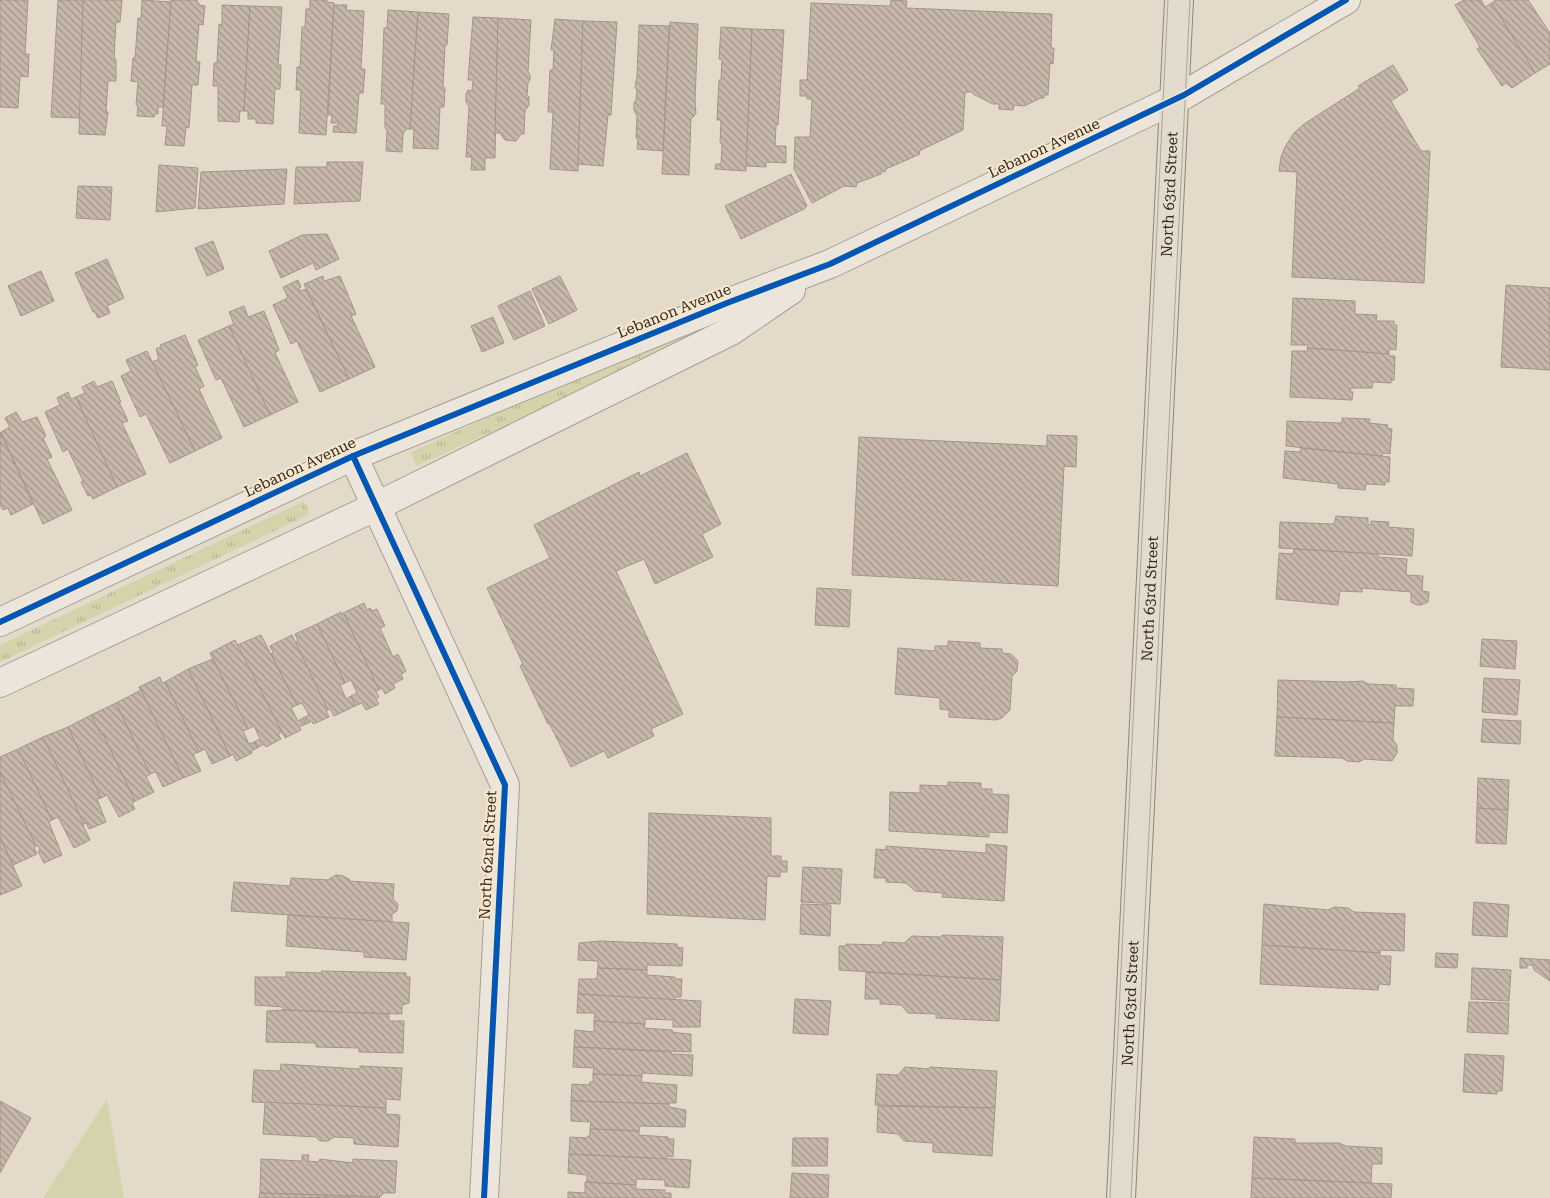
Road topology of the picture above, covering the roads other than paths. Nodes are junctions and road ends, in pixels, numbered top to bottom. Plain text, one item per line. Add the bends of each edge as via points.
1 (1179, 0) edge
2 (1346, 0) edge
3 (1174, 100) junction
4 (830, 264) junction
5 (353, 456) junction
6 (377, 506) junction
7 (0, 622) edge
8 (0, 683) edge
9 (484, 1198) edge
10 (1121, 1198) edge

1 - 3 main road, North 63rd Street
2 - 3 street, Lebanon Avenue
3 - 4 street, Lebanon Avenue
3 - 10 main road, North 63rd Street
4 - 5 street, Lebanon Avenue
4 - 6 street, Lebanon Avenue via 731,330
5 - 6 street, North 62nd Street
5 - 7 street, Lebanon Avenue
6 - 8 street, Lebanon Avenue
6 - 9 street, North 62nd Street via 505,785

